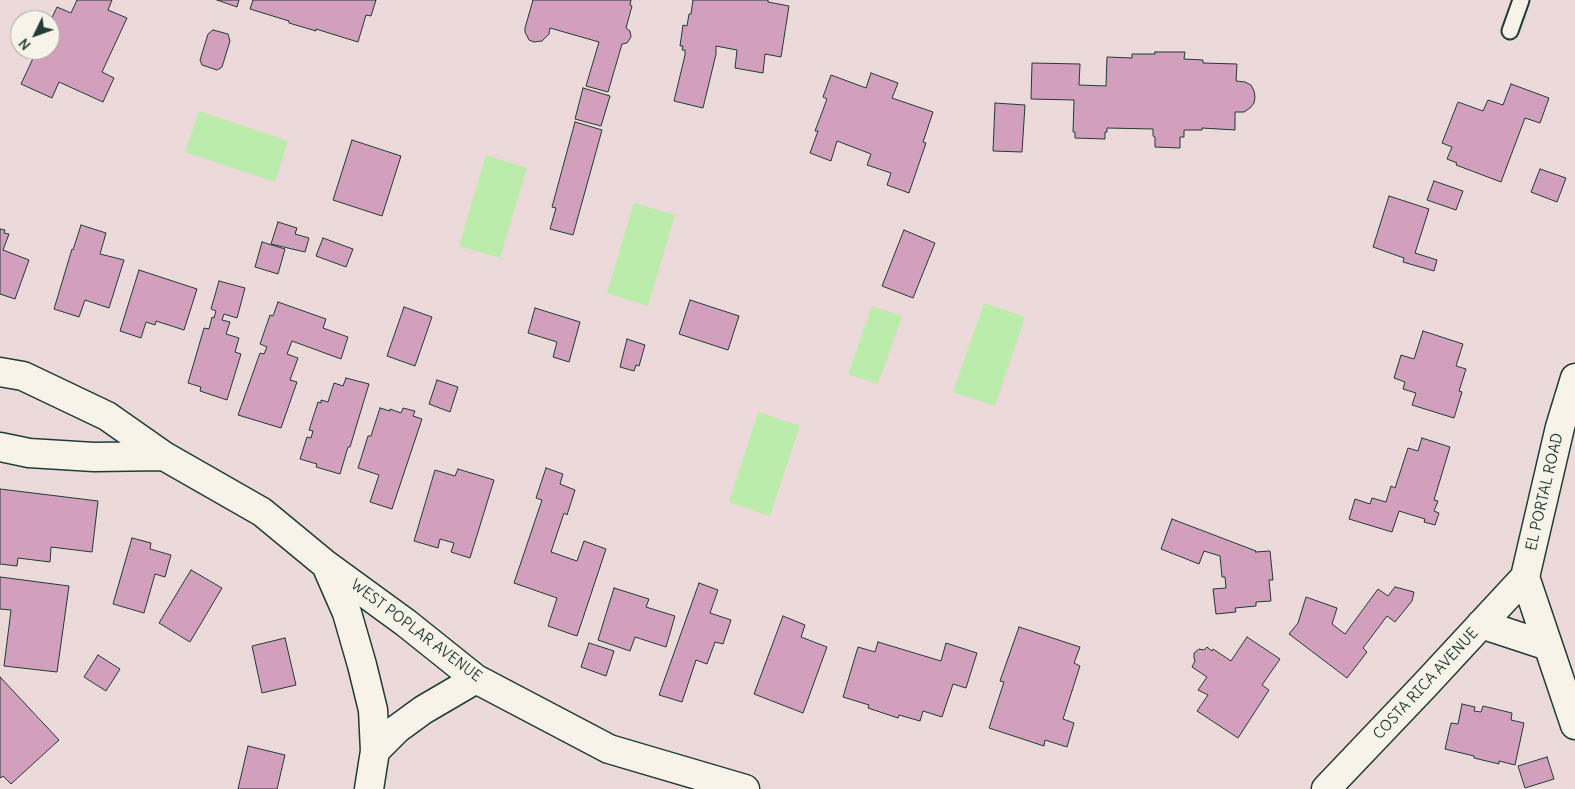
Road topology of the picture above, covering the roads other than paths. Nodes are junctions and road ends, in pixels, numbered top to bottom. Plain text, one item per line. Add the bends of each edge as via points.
1 (1521, 0) edge
2 (1510, 31) dead end
3 (0, 372) edge
4 (1575, 378) edge
5 (1568, 429) edge
6 (0, 448) edge
7 (164, 456) junction
8 (325, 564) junction
9 (1525, 577) junction
10 (1481, 624) junction
11 (1548, 646) junction
12 (476, 678) junction
13 (1575, 725) edge
14 (375, 751) junction
15 (369, 789) edge
16 (745, 789) edge
17 (1326, 789) edge

1 - 2 lane
3 - 7 street, WEST POPLAR AVENUE via 23,376 107,416
4 - 5 street, EL PORTAL ROAD
5 - 9 street, EL PORTAL ROAD
6 - 7 street via 94,457
7 - 8 street, WEST POPLAR AVENUE via 262,512
8 - 12 street, WEST POPLAR AVENUE
8 - 14 street via 346,613 362,665 373,710
9 - 10 street, COSTA RICA AVENUE
9 - 11 street
10 - 11 street
10 - 17 street, COSTA RICA AVENUE
11 - 13 street
12 - 14 street via 403,724
12 - 16 street, WEST POPLAR AVENUE via 609,749
14 - 15 street

